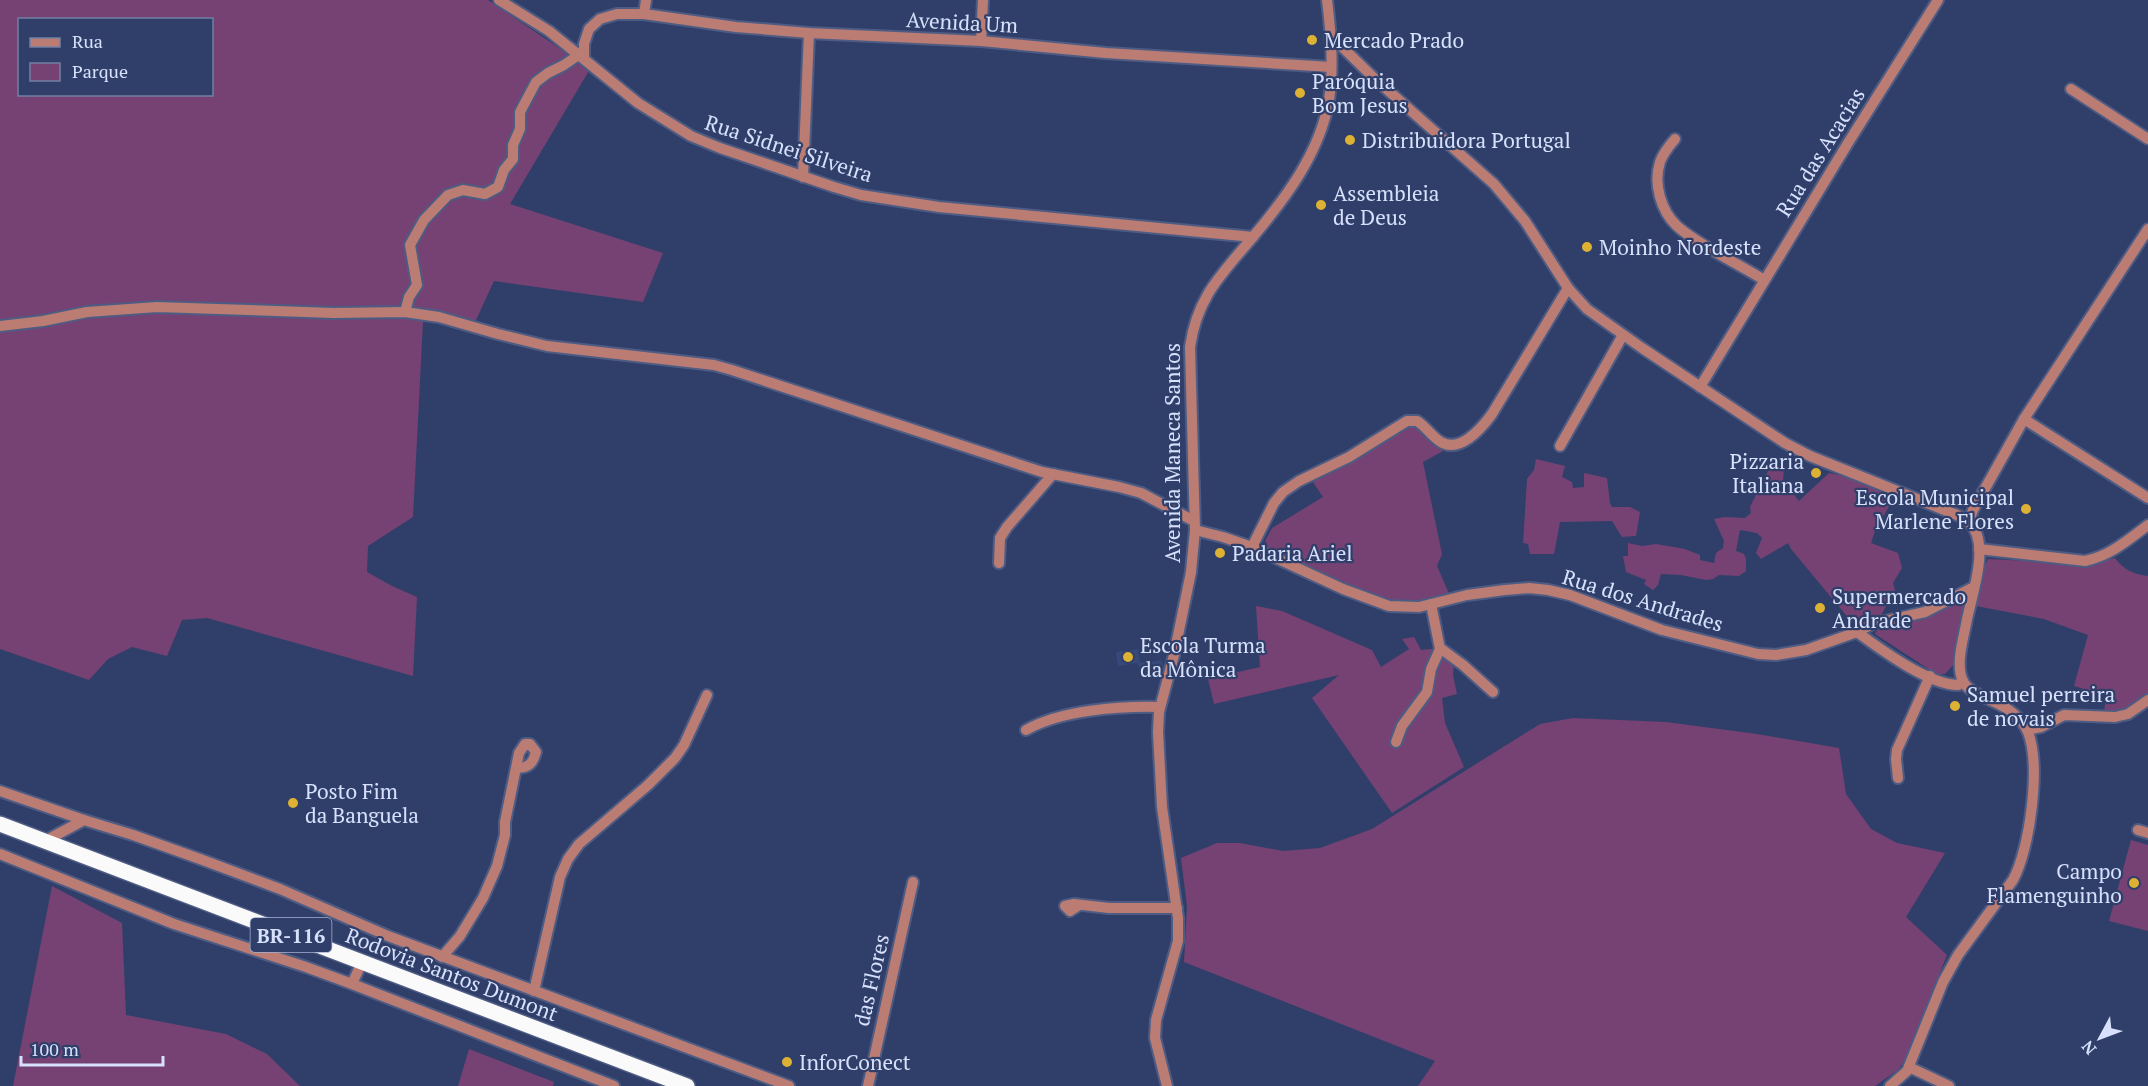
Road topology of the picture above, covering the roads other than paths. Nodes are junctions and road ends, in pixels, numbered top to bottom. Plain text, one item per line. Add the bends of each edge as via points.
1 (499, 0) edge
2 (646, 0) edge
3 (983, 0) edge
4 (1327, 0) edge
5 (1938, 0) edge
6 (644, 14) junction
7 (809, 33) junction
8 (1331, 36) junction
9 (981, 41) junction
10 (582, 56) junction
11 (1331, 67) junction
12 (2071, 89) dead end
13 (1675, 139) dead end
14 (2148, 139) edge
15 (803, 177) junction
16 (2148, 229) edge
17 (1253, 237) junction
18 (1764, 280) junction
19 (1568, 288) junction
20 (405, 312) junction
21 (0, 326) edge
22 (1623, 335) junction
23 (1700, 387) junction
24 (2024, 419) junction
25 (1560, 446) dead end
26 (1053, 474) junction
27 (2148, 498) edge
28 (1969, 522) junction
29 (1194, 525) junction
30 (2148, 525) edge
31 (1252, 547) junction
32 (1979, 549) junction
33 (999, 563) dead end
34 (1974, 587) junction
35 (1431, 604) junction
36 (1857, 632) junction
37 (1440, 648) junction
38 (1930, 676) junction
39 (1963, 681) junction
40 (1493, 692) dead end
41 (707, 695) dead end
42 (2148, 700) edge
43 (1160, 707) junction
44 (1026, 730) dead end
45 (2027, 730) junction
46 (1396, 742) dead end
47 (517, 768) dead end
48 (1898, 778) dead end
49 (0, 791) edge
50 (84, 820) junction
51 (0, 824) edge
52 (45, 841) junction
53 (0, 854) edge
54 (913, 882) dead end
55 (1079, 905) dead end
56 (1177, 908) junction
57 (442, 957) junction
58 (362, 962) junction
59 (352, 984) junction
60 (534, 991) junction
61 (1909, 1067) junction
62 (614, 1086) edge
63 (687, 1086) edge
64 (789, 1086) edge
65 (868, 1086) edge
66 (1167, 1086) edge
67 (1890, 1086) edge
68 (1949, 1086) edge

1 - 10 street, Rua Sidnei Silveira
2 - 6 street
3 - 9 street
4 - 8 street, Avenida Maneca Santos
5 - 18 street, Rua das Acacias
6 - 7 street, Avenida Um
6 - 10 street, Avenida Um via 617,14 600,19 586,34
7 - 9 street, Avenida Um
7 - 15 street
8 - 11 street, Avenida Maneca Santos
8 - 19 street via 1388,92 1494,184 1525,221
9 - 11 street, Avenida Um
10 - 15 street, Rua Sidnei Silveira via 638,103 691,136
10 - 20 street via 536,82 520,112 513,159 498,187 485,194 463,190 448,195 420,225 410,245 417,285
11 - 17 street, Avenida Maneca Santos via 1329,100 1313,149 1288,192
12 - 14 street
13 - 18 street via 1665,152 1657,177 1663,206 1670,218 1689,235
15 - 17 street, Rua Sidnei Silveira via 861,195 929,205
16 - 24 street
17 - 29 street, Avenida Maneca Santos via 1218,277 1192,328
18 - 23 street, Rua das Acacias
19 - 22 street via 1587,309
19 - 31 street via 1477,433 1461,442 1444,444 1417,421 1407,421 1283,492
20 - 21 street, Rua dos Andrades via 157,306
20 - 26 street, Rua dos Andrades via 439,317 548,346 714,365
22 - 23 street
22 - 25 street
23 - 28 street via 1801,452
24 - 27 street
24 - 28 street
26 - 29 street, Rua dos Andrades via 1141,493
26 - 33 street via 1000,538
28 - 32 street via 1976,532
29 - 31 street, Rua dos Andrades
29 - 43 street, Avenida Maneca Santos via 1183,615
30 - 32 street via 2112,552 2085,561
31 - 35 street, Rua dos Andrades via 1375,602 1402,608
32 - 34 street
34 - 36 street, Rua dos Andrades via 1925,612 1872,624
34 - 39 street via 1961,655
35 - 36 street, Rua dos Andrades via 1505,590 1548,590 1662,630 1758,654 1806,650
35 - 37 street
36 - 38 street
37 - 40 street
37 - 46 street via 1427,692 1402,726
38 - 39 street via 1950,685
38 - 48 street via 1897,750
39 - 45 street via 1969,689 2012,712
41 - 60 street via 675,758 579,844 568,859 560,877
42 - 45 street via 2128,714 2064,715
43 - 44 street via 1117,707 1055,718
43 - 56 street, Avenida Maneca Santos via 1158,774
45 - 61 street via 2033,782 2026,841 2017,873 1958,955
47 - 57 street via 497,866 465,928
49 - 50 street
50 - 52 street
50 - 57 street via 280,889
51 - 52 highway, Rodovia Santos Dumont / BR-116
52 - 58 highway, Rodovia Santos Dumont / BR-116
53 - 59 street via 174,924
54 - 65 street, das Flores
55 - 56 street
56 - 66 street, Avenida Maneca Santos via 1178,941 1156,1020 1155,1038
57 - 60 street
58 - 59 street
58 - 63 highway, Rodovia Santos Dumont / BR-116
59 - 62 street
60 - 64 street
61 - 67 street
61 - 68 street

